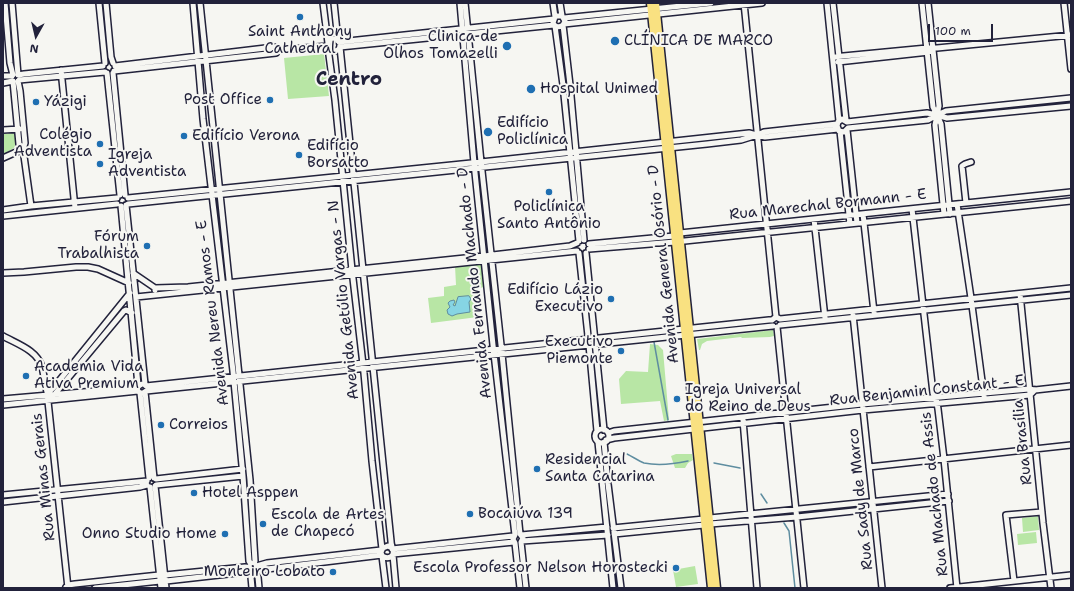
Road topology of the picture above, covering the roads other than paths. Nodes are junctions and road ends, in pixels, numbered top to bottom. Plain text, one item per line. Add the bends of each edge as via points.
1 (5, 3) edge
2 (12, 3) edge
3 (99, 3) edge
4 (106, 3) edge
5 (193, 3) edge
6 (200, 3) edge
7 (323, 3) edge
8 (334, 3) edge
9 (460, 3) edge
10 (465, 3) edge
11 (553, 3) edge
12 (560, 3) edge
13 (711, 3) edge
14 (762, 3) edge
15 (827, 3) edge
16 (833, 3) edge
17 (922, 3) edge
18 (928, 3) edge
19 (1064, 3) edge
20 (744, 4) edge
21 (700, 7) junction
22 (653, 9) edge
23 (554, 18) junction
24 (563, 21) junction
25 (555, 25) junction
26 (924, 25) junction
27 (931, 25) junction
28 (465, 31) junction
29 (837, 35) junction
30 (1069, 35) edge
31 (830, 36) junction
32 (339, 44) junction
33 (328, 45) junction
34 (275, 49) junction
35 (934, 49) junction
36 (927, 50) junction
37 (205, 55) junction
38 (198, 56) junction
39 (839, 59) junction
40 (833, 60) junction
41 (206, 61) junction
42 (199, 62) junction
43 (104, 64) junction
44 (84, 68) junction
45 (114, 68) junction
46 (1071, 69) edge
47 (61, 70) junction
48 (106, 73) junction
49 (85, 74) junction
50 (3, 76) edge
51 (62, 76) junction
52 (936, 77) junction
53 (16, 78) junction
54 (930, 78) junction
55 (562, 80) junction
56 (569, 80) junction
57 (3, 83) edge
58 (843, 95) junction
59 (837, 96) junction
60 (1071, 98) edge
61 (1009, 104) junction
62 (1071, 106) edge
63 (1010, 112) junction
64 (937, 115) junction
65 (886, 117) junction
66 (847, 121) junction
67 (886, 124) junction
68 (839, 126) junction
69 (24, 128) junction
70 (17, 129) junction
71 (847, 129) junction
72 (3, 130) edge
73 (757, 135) junction
74 (668, 145) junction
75 (23, 149) junction
76 (576, 154) junction
77 (570, 155) junction
78 (3, 158) edge
79 (971, 162) dead end
80 (474, 165) junction
81 (481, 165) junction
82 (851, 172) junction
83 (845, 173) junction
84 (353, 177) junction
85 (343, 179) junction
86 (210, 191) junction
87 (219, 191) junction
88 (1071, 192) edge
89 (1007, 199) junction
90 (123, 201) junction
91 (1071, 201) edge
92 (966, 203) junction
93 (957, 204) junction
94 (75, 205) junction
95 (946, 205) junction
96 (31, 206) junction
97 (1008, 208) junction
98 (912, 209) junction
99 (3, 210) edge
100 (959, 213) junction
101 (856, 214) junction
102 (863, 214) junction
103 (947, 214) junction
104 (849, 215) junction
105 (3, 216) edge
106 (913, 218) junction
107 (814, 219) junction
108 (864, 222) junction
109 (857, 223) junction
110 (766, 224) junction
111 (850, 224) junction
112 (815, 227) junction
113 (722, 228) junction
114 (767, 232) junction
115 (722, 237) junction
116 (677, 238) junction
117 (584, 245) junction
118 (578, 252) junction
119 (504, 257) junction
120 (491, 258) junction
121 (484, 259) junction
122 (363, 271) junction
123 (352, 272) junction
124 (3, 273) edge
125 (133, 273) junction
126 (129, 283) junction
127 (229, 285) junction
128 (223, 286) junction
129 (155, 288) junction
130 (1071, 288) edge
131 (130, 293) junction
132 (1020, 294) junction
133 (156, 295) junction
134 (1071, 295) edge
135 (136, 297) junction
136 (971, 298) junction
137 (1021, 300) junction
138 (922, 304) junction
139 (972, 305) junction
140 (874, 309) junction
141 (923, 310) junction
142 (852, 311) junction
143 (132, 313) junction
144 (825, 314) junction
145 (875, 315) junction
146 (853, 318) junction
147 (776, 319) junction
148 (826, 320) junction
149 (735, 324) junction
150 (777, 326) junction
151 (735, 330) junction
152 (687, 332) junction
153 (98, 333) junction
154 (3, 336) edge
155 (103, 337) junction
156 (589, 339) junction
157 (596, 339) junction
158 (589, 345) junction
159 (596, 345) junction
160 (502, 351) junction
161 (494, 352) junction
162 (373, 365) junction
163 (363, 366) junction
164 (236, 379) junction
165 (1071, 386) edge
166 (142, 389) junction
167 (1032, 390) junction
168 (1030, 395) junction
169 (47, 396) junction
170 (984, 396) junction
171 (54, 397) junction
172 (934, 398) junction
173 (3, 399) edge
174 (937, 403) junction
175 (3, 405) edge
176 (885, 405) junction
177 (863, 407) junction
178 (786, 412) junction
179 (787, 418) junction
180 (744, 420) junction
181 (697, 425) junction
182 (597, 431) junction
183 (606, 432) junction
184 (605, 441) junction
185 (598, 442) junction
186 (1071, 445) edge
187 (1035, 449) junction
188 (944, 459) junction
189 (869, 467) junction
190 (243, 469) junction
191 (230, 470) junction
192 (244, 476) junction
193 (231, 478) junction
194 (152, 482) junction
195 (105, 485) junction
196 (58, 490) junction
197 (106, 491) junction
198 (948, 494) junction
199 (3, 495) edge
200 (11, 495) junction
201 (58, 496) junction
202 (909, 498) junction
203 (11, 501) junction
204 (949, 501) junction
205 (3, 502) edge
206 (873, 502) junction
207 (910, 505) junction
208 (874, 509) junction
209 (796, 510) junction
210 (1042, 512) junction
211 (751, 514) junction
212 (797, 517) junction
213 (707, 521) junction
214 (751, 521) junction
215 (670, 522) junction
216 (607, 527) junction
217 (613, 528) junction
218 (671, 528) junction
219 (614, 534) junction
220 (608, 535) junction
221 (516, 538) junction
222 (522, 541) junction
223 (392, 552) junction
224 (382, 553) junction
225 (253, 567) junction
226 (1071, 575) edge
227 (163, 578) junction
228 (1050, 578) junction
229 (1014, 582) junction
230 (1002, 585) edge
231 (97, 586) edge
232 (67, 587) edge
233 (161, 588) edge
234 (166, 588) edge
235 (252, 588) edge
236 (259, 588) edge
237 (386, 588) edge
238 (396, 588) edge
239 (520, 588) edge
240 (526, 588) edge
241 (613, 588) edge
242 (621, 588) edge
243 (711, 588) edge
244 (717, 588) edge
245 (757, 588) edge
246 (804, 588) edge
247 (882, 588) edge
248 (950, 588) edge
249 (957, 588) edge
250 (1051, 588) edge

1 - 53 street via 10,63
2 - 53 street
3 - 43 street
4 - 45 street
5 - 38 street, Avenida Nereu Ramos - E
6 - 37 street, Avenida Nereu Ramos - E
7 - 33 street, Avenida Getúlio Vargas - N
8 - 32 street, Avenida Getúlio Vargas - N
9 - 28 street
10 - 28 street
11 - 23 street
12 - 24 street
13 - 21 street
14 - 20 street
15 - 31 street
16 - 29 street
17 - 26 street
18 - 27 street
19 - 30 street
20 - 21 street
20 - 73 street
21 - 22 street
22 - 24 street
22 - 74 main road, Avenida General Osório - D
23 - 24 street via 557,16
23 - 25 street
23 - 28 street
24 - 25 street via 559,27
24 - 56 street
25 - 28 street
25 - 55 street
26 - 27 street
26 - 36 street
27 - 35 street
28 - 32 street
28 - 80 street, Avenida Fernando Machado - D
28 - 81 street, Avenida Fernando Machado - D
29 - 31 street
29 - 39 street
30 - 35 street
30 - 46 street
31 - 40 street
32 - 33 street via 333,39
32 - 33 street via 337,50 333,51
32 - 84 street, Avenida Getúlio Vargas - N
33 - 34 street
33 - 85 street, Avenida Getúlio Vargas - N
34 - 37 street via 274,47
34 - 41 street via 276,53
35 - 36 street
35 - 52 street
36 - 39 street
36 - 54 street
37 - 38 street
37 - 41 street, Avenida Nereu Ramos - E
38 - 42 street, Avenida Nereu Ramos - E
38 - 45 street
39 - 40 street
39 - 58 street
40 - 59 street
41 - 42 street
41 - 87 street, Avenida Nereu Ramos - E
42 - 45 street
42 - 86 street, Avenida Nereu Ramos - E
43 - 44 street
43 - 45 street via 109,62
43 - 48 street via 103,69
44 - 47 street
44 - 49 street
45 - 48 street
45 - 90 street
47 - 51 street
47 - 53 street
48 - 49 street
48 - 90 street
49 - 51 street
50 - 53 street
51 - 53 street
51 - 94 street
52 - 54 street
52 - 64 street via 939,106
53 - 57 street
53 - 69 street
53 - 70 street
54 - 64 street via 933,107
55 - 56 street
55 - 77 street
56 - 76 street
58 - 59 street
58 - 66 street
59 - 68 street
60 - 61 street
61 - 63 street
61 - 64 street via 946,111
62 - 63 street
63 - 64 street via 947,118
64 - 65 street via 927,113
64 - 67 street via 928,120
64 - 95 street via 935,125 942,161
65 - 66 street
65 - 67 street
66 - 68 street via 843,119
66 - 71 street
67 - 71 street
68 - 71 street via 844,132
68 - 73 street via 764,132
68 - 83 street
69 - 70 street
69 - 75 street
70 - 72 street
70 - 75 street via 19,144
71 - 82 street
73 - 74 street via 749,133
73 - 110 street
74 - 76 street
74 - 116 main road, Avenida General Osório - D
75 - 78 street
75 - 96 street
76 - 77 street
76 - 117 street
77 - 81 street
77 - 117 street
79 - 92 street via 962,166
80 - 81 street
80 - 84 street
80 - 121 street, Avenida Fernando Machado - D
81 - 120 street, Avenida Fernando Machado - D
82 - 83 street
82 - 101 street
83 - 104 street
84 - 85 street
84 - 122 street, Avenida Getúlio Vargas - N
85 - 87 street
85 - 123 street, Avenida Getúlio Vargas - N
86 - 87 street
86 - 90 street
86 - 90 street via 195,197
86 - 128 street, Avenida Nereu Ramos - E
87 - 127 street, Avenida Nereu Ramos - E
88 - 89 street, Rua Marechal Bormann - E
89 - 92 street, Rua Marechal Bormann - E
89 - 97 street
90 - 94 street
90 - 125 street
90 - 126 street
91 - 97 street, Rua Marechal Bormann - E
92 - 93 street, Rua Marechal Bormann - E
93 - 95 street, Rua Marechal Bormann - E
93 - 100 street
94 - 96 street
94 - 105 street
95 - 98 street, Rua Marechal Bormann - E
95 - 103 street
96 - 99 street
97 - 100 street, Rua Marechal Bormann - E
98 - 102 street, Rua Marechal Bormann - E
98 - 106 street, Rua Machado de Assis
100 - 103 street, Rua Marechal Bormann - E
100 - 136 street
101 - 102 street, Rua Marechal Bormann - E
101 - 104 street, Rua Marechal Bormann - E
101 - 109 street
102 - 108 street
103 - 106 street, Rua Marechal Bormann - E
104 - 107 street, Rua Marechal Bormann - E
104 - 111 street
106 - 108 street, Rua Marechal Bormann - E
106 - 138 street, Rua Machado de Assis
107 - 110 street, Rua Marechal Bormann - E
107 - 112 street
108 - 109 street, Rua Marechal Bormann - E
108 - 140 street
109 - 111 street, Rua Marechal Bormann - E
110 - 113 street, Rua Marechal Bormann - E
110 - 114 street
111 - 112 street, Rua Marechal Bormann - E
112 - 114 street, Rua Marechal Bormann - E
112 - 144 street
113 - 115 street
113 - 116 street, Rua Marechal Bormann - E
114 - 115 street, Rua Marechal Bormann - E
114 - 147 street
115 - 116 street, Rua Marechal Bormann - E
116 - 117 street, Rua Marechal Bormann - E
116 - 152 main road, Avenida General Osório - D
117 - 118 street via 576,249
117 - 118 street, Rua Marechal Bormann - E via 582,254
117 - 119 street, Rua Marechal Bormann - E
117 - 157 street
118 - 119 street, Rua Marechal Bormann - E
118 - 156 street
119 - 120 street, Rua Marechal Bormann - E
120 - 121 street, Rua Marechal Bormann - E
120 - 160 street, Avenida Fernando Machado - D
121 - 122 street, Rua Marechal Bormann - E
121 - 161 street, Avenida Fernando Machado - D
122 - 123 street, Rua Marechal Bormann - E
122 - 162 street, Avenida Getúlio Vargas - N
123 - 127 street, Rua Marechal Bormann - E
123 - 163 street, Avenida Getúlio Vargas - N
124 - 126 street via 88,267
125 - 129 street
125 - 135 street
126 - 131 street
127 - 128 street, Rua Marechal Bormann - E
127 - 164 street, Avenida Nereu Ramos - E
128 - 129 street
128 - 133 street
128 - 164 street, Avenida Nereu Ramos - E
129 - 133 street
130 - 132 street
131 - 143 street
131 - 153 street
132 - 136 street
132 - 137 street, Rua Brasília
133 - 135 street
134 - 137 street
135 - 166 street
136 - 138 street
136 - 139 street
137 - 139 street
137 - 167 street, Rua Brasília
138 - 140 street
138 - 141 street, Rua Machado de Assis
139 - 141 street
139 - 170 street
140 - 142 street
140 - 145 street
141 - 145 street
141 - 172 street, Rua Machado de Assis
142 - 144 street
142 - 146 street, Rua Sady de Marco
143 - 155 street via 124,311
143 - 166 street
144 - 147 street
144 - 148 street
145 - 146 street
146 - 148 street
146 - 177 street, Rua Sady de Marco
147 - 149 street
147 - 150 street via 781,322
147 - 150 street via 772,323
148 - 150 street
149 - 151 street
149 - 152 street
150 - 151 street
150 - 178 street
151 - 152 street
152 - 157 street
152 - 159 street
152 - 181 main road, Avenida General Osório - D
153 - 155 street
153 - 169 street
154 - 169 street, Rua Minas Gerais via 33,352 38,358 42,366
155 - 171 street
156 - 157 street
156 - 158 street
156 - 160 street
157 - 159 street
158 - 159 street
158 - 160 street
158 - 182 street
159 - 183 street
160 - 161 street
160 - 221 street, Avenida Fernando Machado - D
161 - 162 street
161 - 221 street, Avenida Fernando Machado - D
162 - 163 street
162 - 223 street, Avenida Getúlio Vargas - N
163 - 164 street
163 - 224 street, Avenida Getúlio Vargas - N
164 - 166 street
164 - 190 street, Avenida Nereu Ramos - E
164 - 225 street, Avenida Nereu Ramos - E via 256,561
165 - 167 street, Rua Benjamin Constant - E
166 - 171 street
166 - 194 street
167 - 168 street, Rua Benjamin Constant - E
167 - 170 street, Rua Benjamin Constant - E
168 - 170 street, Rua Benjamin Constant - E
168 - 187 street, Rua Brasília
169 - 171 street
169 - 173 street
169 - 175 street
169 - 196 street, Rua Minas Gerais
170 - 172 street, Rua Benjamin Constant - E
170 - 174 street, Rua Benjamin Constant - E
172 - 174 street, Rua Machado de Assis
172 - 176 street, Rua Benjamin Constant - E
174 - 176 street, Rua Benjamin Constant - E
174 - 188 street, Rua Machado de Assis
176 - 177 street, Rua Benjamin Constant - E
177 - 178 street, Rua Benjamin Constant - E
177 - 179 street, Rua Benjamin Constant - E
177 - 189 street, Rua Sady de Marco
178 - 179 street
178 - 180 street, Rua Benjamin Constant - E
179 - 180 street, Rua Benjamin Constant - E
179 - 209 street
180 - 181 street, Rua Benjamin Constant - E
180 - 211 street
181 - 183 street, Rua Benjamin Constant - E
181 - 184 street, Rua Benjamin Constant - E
181 - 213 main road, Avenida General Osório - D
182 - 183 street via 600,429
182 - 185 street via 595,437
183 - 184 street via 608,438
184 - 185 street
184 - 217 street
185 - 216 street
186 - 187 street
187 - 188 street
187 - 210 street, Rua Brasília
188 - 189 street
188 - 198 street, Rua Machado de Assis
189 - 206 street, Rua Sady de Marco
190 - 191 street
190 - 192 street, Avenida Nereu Ramos - E
191 - 193 street
191 - 194 street
192 - 193 street
192 - 225 street, Avenida Nereu Ramos - E via 249,561
193 - 194 street
194 - 195 street
194 - 197 street via 140,487
194 - 227 street
195 - 196 street
195 - 197 street
196 - 200 street
196 - 201 street, Rua Minas Gerais
197 - 201 street
198 - 202 street
198 - 204 street, Rua Machado de Assis
199 - 200 street
200 - 203 street
201 - 203 street
201 - 232 street, Rua Minas Gerais
202 - 206 street
202 - 207 street
203 - 205 street
204 - 207 street
204 - 249 street, Rua Machado de Assis
206 - 208 street, Rua Sady de Marco
206 - 209 street
207 - 208 street
208 - 212 street
208 - 247 street, Rua Sady de Marco
209 - 211 street
209 - 212 street
210 - 228 street, Rua Brasília
210 - 229 street via 1006,515
211 - 213 street
211 - 214 street
212 - 214 street
212 - 246 street
213 - 214 street
213 - 215 street
213 - 218 street
213 - 243 main road, Avenida General Osório - D
213 - 244 main road, Avenida General Osório - D
214 - 245 street
215 - 217 street
215 - 218 street
216 - 220 street
216 - 221 street
217 - 219 street
218 - 219 street
219 - 242 street
220 - 222 street
220 - 241 street
221 - 222 street via 518,544
221 - 223 street
221 - 239 street, Avenida Fernando Machado - D
222 - 240 street
223 - 224 street via 388,558
223 - 224 street via 386,546
223 - 238 street, Avenida Getúlio Vargas - N
224 - 225 street via 268,569
224 - 237 street, Avenida Getúlio Vargas - N
225 - 227 street
225 - 235 street, Avenida Nereu Ramos - E
225 - 236 street, Avenida Nereu Ramos - E via 258,576
226 - 228 street
227 - 231 street
227 - 233 street
227 - 234 street
228 - 229 street
228 - 250 street, Rua Brasília
229 - 230 street
230 - 249 street
231 - 232 street
248 - 249 street

